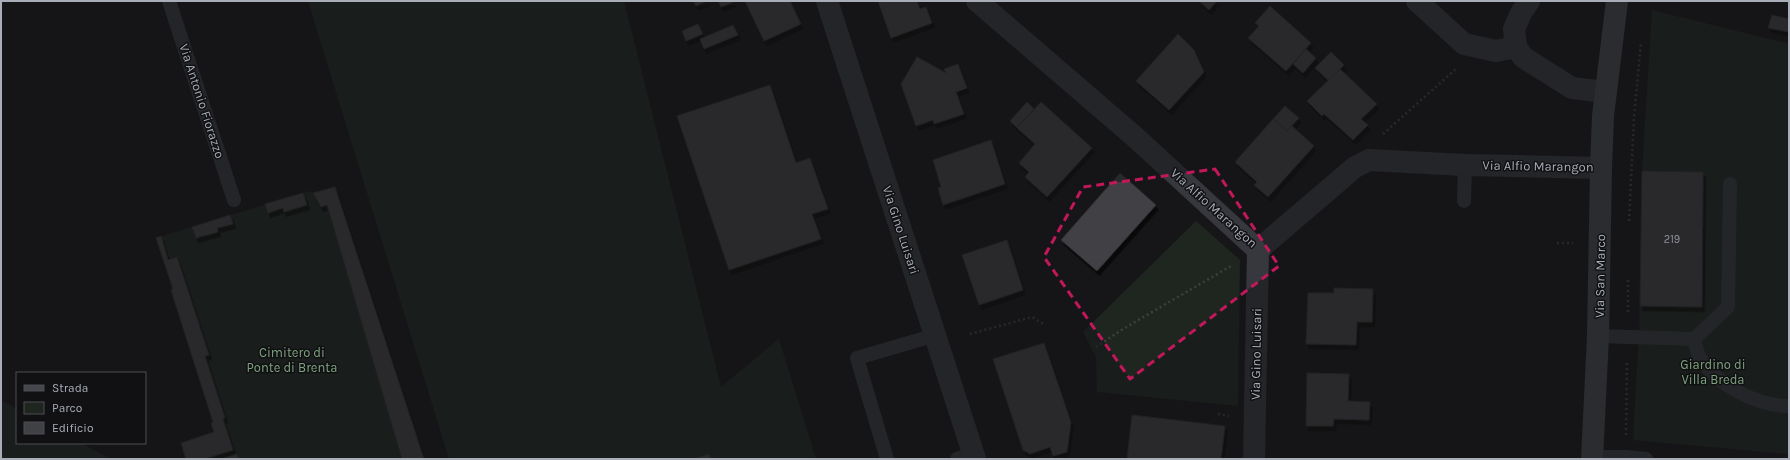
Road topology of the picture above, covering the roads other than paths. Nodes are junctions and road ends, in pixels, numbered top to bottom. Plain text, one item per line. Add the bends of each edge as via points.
1 (169, 1) edge
2 (827, 1) edge
3 (978, 1) edge
4 (1417, 1) edge
5 (1529, 1) edge
6 (1617, 1) edge
7 (1516, 47) junction
8 (1605, 92) junction
9 (1465, 165) junction
10 (1601, 168) junction
11 (1730, 184) dead end
12 (234, 200) dead end
13 (1464, 201) dead end
14 (1258, 250) junction
15 (936, 335) junction
16 (1598, 336) junction
17 (1694, 338) junction
18 (1789, 406) edge
19 (968, 457) edge
20 (1592, 458) edge
21 (887, 459) edge
22 (1254, 459) edge
23 (1646, 459) edge

1 - 12 lane, Via Antonio Fiorazzo
2 - 15 street, Via Gino Luisari
3 - 14 street, Via Alfio Marangon via 1135,137
4 - 7 street via 1464,44 1496,50
5 - 7 street via 1514,30
6 - 8 main road, Via San Marco
7 - 8 street via 1523,57 1572,88
8 - 10 main road, Via San Marco
9 - 10 street, Via Alfio Marangon
9 - 13 lane
9 - 14 street, Via Alfio Marangon via 1369,160 1355,167
10 - 16 main road, Via San Marco
11 - 17 lane via 1728,308
14 - 22 street, Via Gino Luisari
15 - 19 street, Via Gino Luisari
15 - 21 lane via 857,358
16 - 17 lane
16 - 20 main road, Via San Marco
17 - 18 lane via 1700,358 1712,374 1747,397 1776,406
20 - 23 lane

